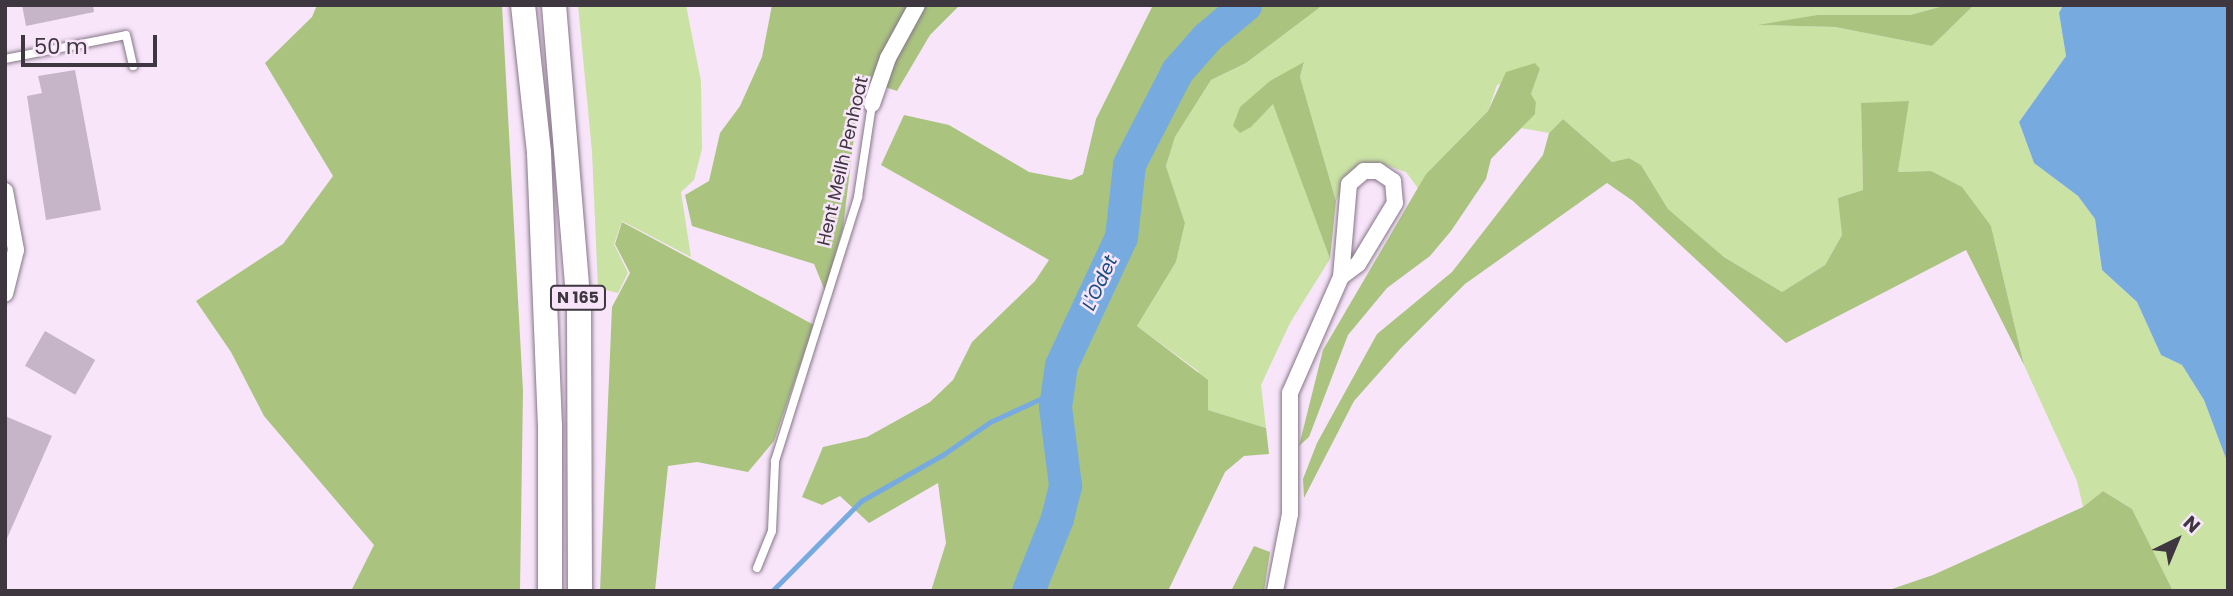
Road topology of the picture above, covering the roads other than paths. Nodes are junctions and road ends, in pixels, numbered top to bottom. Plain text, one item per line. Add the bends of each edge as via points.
1 (523, 5) edge
2 (554, 5) edge
3 (917, 5) edge
4 (5, 60) edge
5 (133, 66) dead end
6 (872, 104) joint
7 (5, 191) edge
8 (1341, 277) junction
9 (5, 294) edge
10 (757, 568) dead end
11 (550, 591) edge
12 (580, 591) edge
13 (1275, 591) edge

1 - 11 highway, N 165 via 540,166 550,426
2 - 12 highway, N 165 via 579,309
3 - 6 street, Hent Meilh Penhoat via 888,58
4 - 5 lane via 126,35
6 - 10 lane, Hent Meilh Penhoat via 858,197 820,331 775,461 770,539
7 - 9 street via 16,250
8 - 8 street via 1349,184 1364,171 1378,172 1393,181 1395,203 1358,264
8 - 13 street via 1290,393 1290,514

